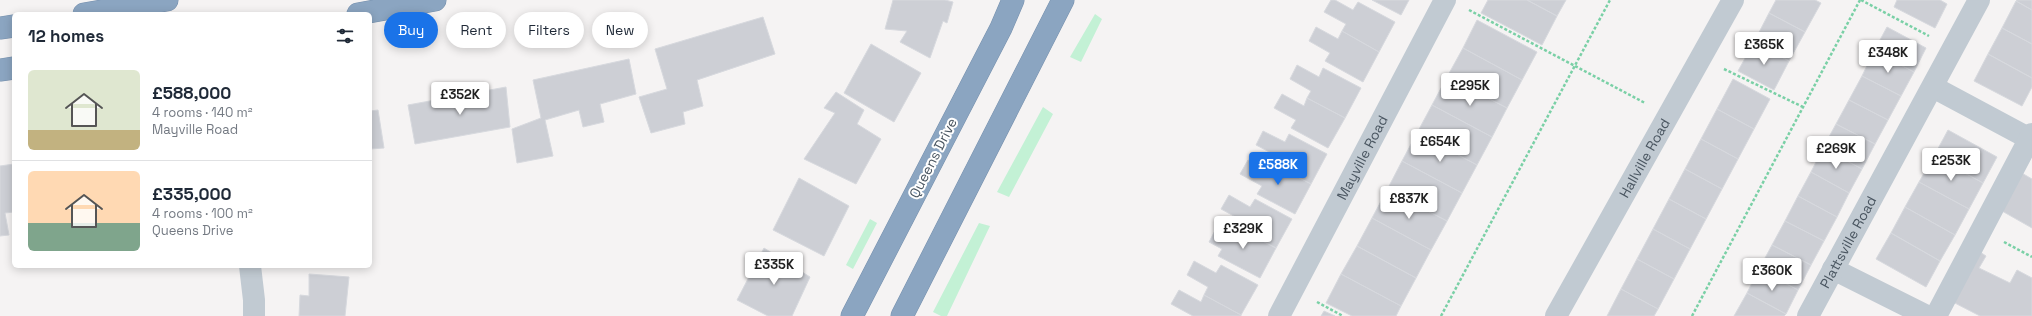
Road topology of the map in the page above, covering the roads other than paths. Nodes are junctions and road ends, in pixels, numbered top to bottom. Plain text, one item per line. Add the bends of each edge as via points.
1 (167, 0) edge
2 (435, 0) edge
3 (1013, 0) edge
4 (1063, 0) edge
5 (1733, 0) edge
6 (1978, 0) edge
7 (1454, 4) edge
8 (96, 12) edge
9 (369, 12) edge
10 (12, 26) edge
11 (0, 28) edge
12 (12, 68) edge
13 (0, 70) edge
14 (1933, 87) junction
15 (2031, 138) edge
16 (250, 268) edge
17 (1833, 269) junction
18 (254, 316) edge
19 (852, 316) edge
20 (902, 316) edge
21 (1279, 316) edge
22 (1556, 316) edge
23 (1808, 316) edge
24 (1926, 316) edge
25 (1936, 316) edge

1 - 8 highway
2 - 9 highway
3 - 19 highway, Queens Drive via 1001,28
4 - 20 highway
5 - 22 street, Hallville Road
6 - 14 street, Plattsville Road
7 - 21 street, Mayville Road
10 - 11 highway
12 - 13 highway
14 - 15 street
14 - 17 street, Plattsville Road
15 - 25 street
16 - 18 street
17 - 23 street, Plattsville Road
17 - 24 street

